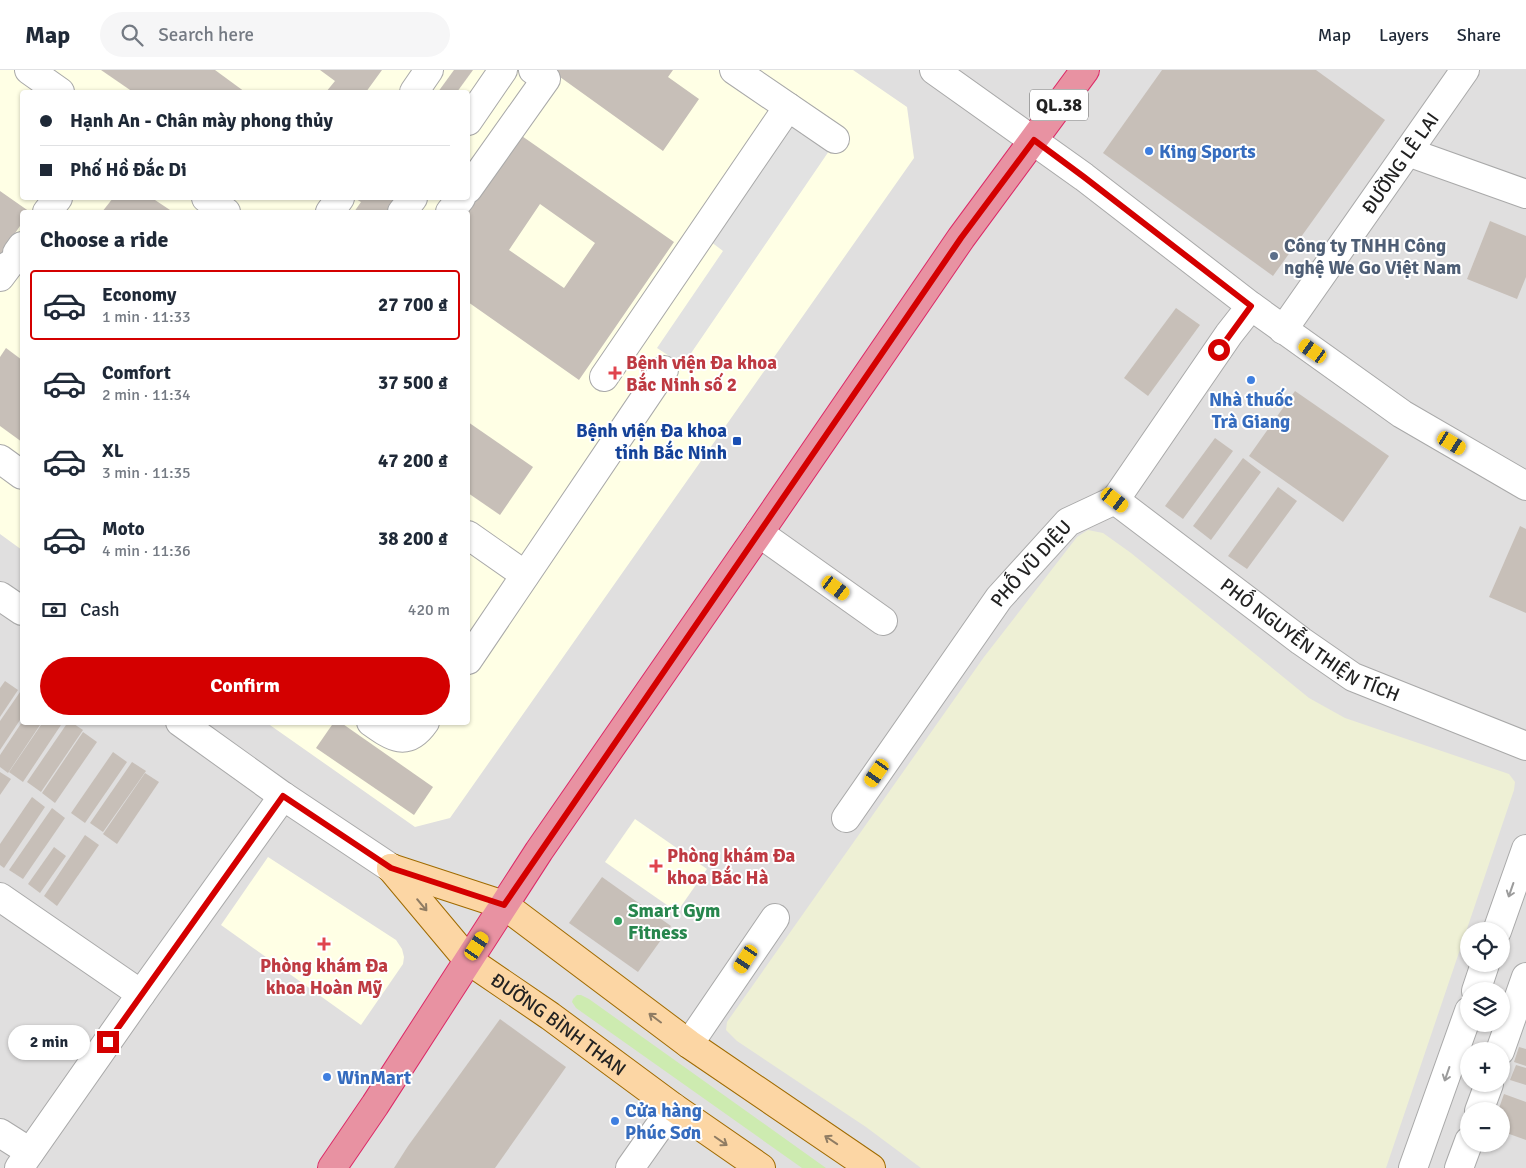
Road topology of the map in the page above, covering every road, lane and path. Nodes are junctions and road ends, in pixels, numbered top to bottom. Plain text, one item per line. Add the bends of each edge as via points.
1 (29, 70) edge
2 (429, 70) edge
3 (504, 70) edge
4 (533, 70) edge
5 (734, 70) edge
6 (934, 70) edge
7 (1085, 70) edge
8 (1465, 70) edge
9 (57, 90) edge
10 (415, 90) edge
11 (788, 107) junction
12 (470, 118) edge
13 (835, 139) dead end
14 (1034, 140) junction
15 (1408, 152) junction
16 (470, 186) edge
17 (1526, 194) edge
18 (56, 200) edge
19 (209, 200) edge
20 (411, 200) edge
21 (459, 200) edge
22 (49, 210) edge
23 (223, 210) edge
24 (404, 210) edge
25 (452, 210) edge
26 (1251, 306) junction
27 (1284, 330) junction
28 (664, 370) dead end
29 (604, 377) dead end
30 (0, 459) edge
31 (20, 474) edge
32 (1526, 486) edge
33 (1115, 500) junction
34 (759, 533) junction
35 (470, 536) edge
36 (525, 575) junction
37 (0, 596) edge
38 (20, 611) edge
39 (882, 622) dead end
40 (470, 657) edge
41 (184, 725) edge
42 (375, 725) edge
43 (423, 725) edge
44 (1526, 746) edge
45 (283, 796) junction
46 (846, 818) dead end
47 (1526, 849) edge
48 (391, 868) junction
49 (0, 897) edge
50 (504, 905) junction
51 (775, 918) dead end
52 (1500, 922) edge
53 (468, 960) junction
54 (1526, 977) edge
55 (141, 994) junction
56 (1462, 1032) edge
57 (1503, 1042) edge
58 (689, 1044) junction
59 (673, 1107) junction
60 (0, 1132) edge
61 (1465, 1152) edge
62 (24, 1160) edge
63 (332, 1168) edge
64 (630, 1168) edge
65 (761, 1168) edge
66 (871, 1168) edge
67 (1414, 1168) edge
68 (1459, 1168) edge

1 - 9 street
2 - 10 street
3 - 12 street
4 - 16 street via 546,79
5 - 11 street
6 - 14 street
7 - 14 highway, QL.38
8 - 15 street, ĐƯỜNG LÊ LAI
11 - 13 street
11 - 29 street
14 - 26 street
14 - 34 highway, QL.38 via 961,238
15 - 17 street
15 - 27 street, ĐƯỜNG LÊ LAI
18 - 22 street
19 - 23 street
20 - 24 street
21 - 25 street
26 - 27 street
26 - 33 street
27 - 32 street via 1402,414
28 - 36 street
30 - 31 street
33 - 44 street, PHỐ NGUYỄN THIỆN TÍCH via 1353,677
33 - 46 street, PHỐ VŨ DIỆU via 1068,522 999,598
34 - 39 street
34 - 50 highway, QL.38
35 - 36 street
36 - 40 street
37 - 38 street
41 - 45 street, ĐƯỜNG BÌNH THAN
42 - 43 street via 398,738 408,738
45 - 48 street, ĐƯỜNG BÌNH THAN
45 - 55 street
47 -> 52 street
48 - 50 main road
48 -> 53 main road, ĐƯỜNG BÌNH THAN
49 - 55 street
50 - 53 highway, QL.38
58 -> 50 main road
51 - 58 street
53 - 59 main road, ĐƯỜNG BÌNH THAN
53 - 63 highway, QL.38
54 - 57 street
55 - 62 street
56 -> 67 street
66 -> 58 main road
59 - 64 street
59 -> 65 main road, ĐƯỜNG BÌNH THAN
60 - 62 street
61 - 68 street

